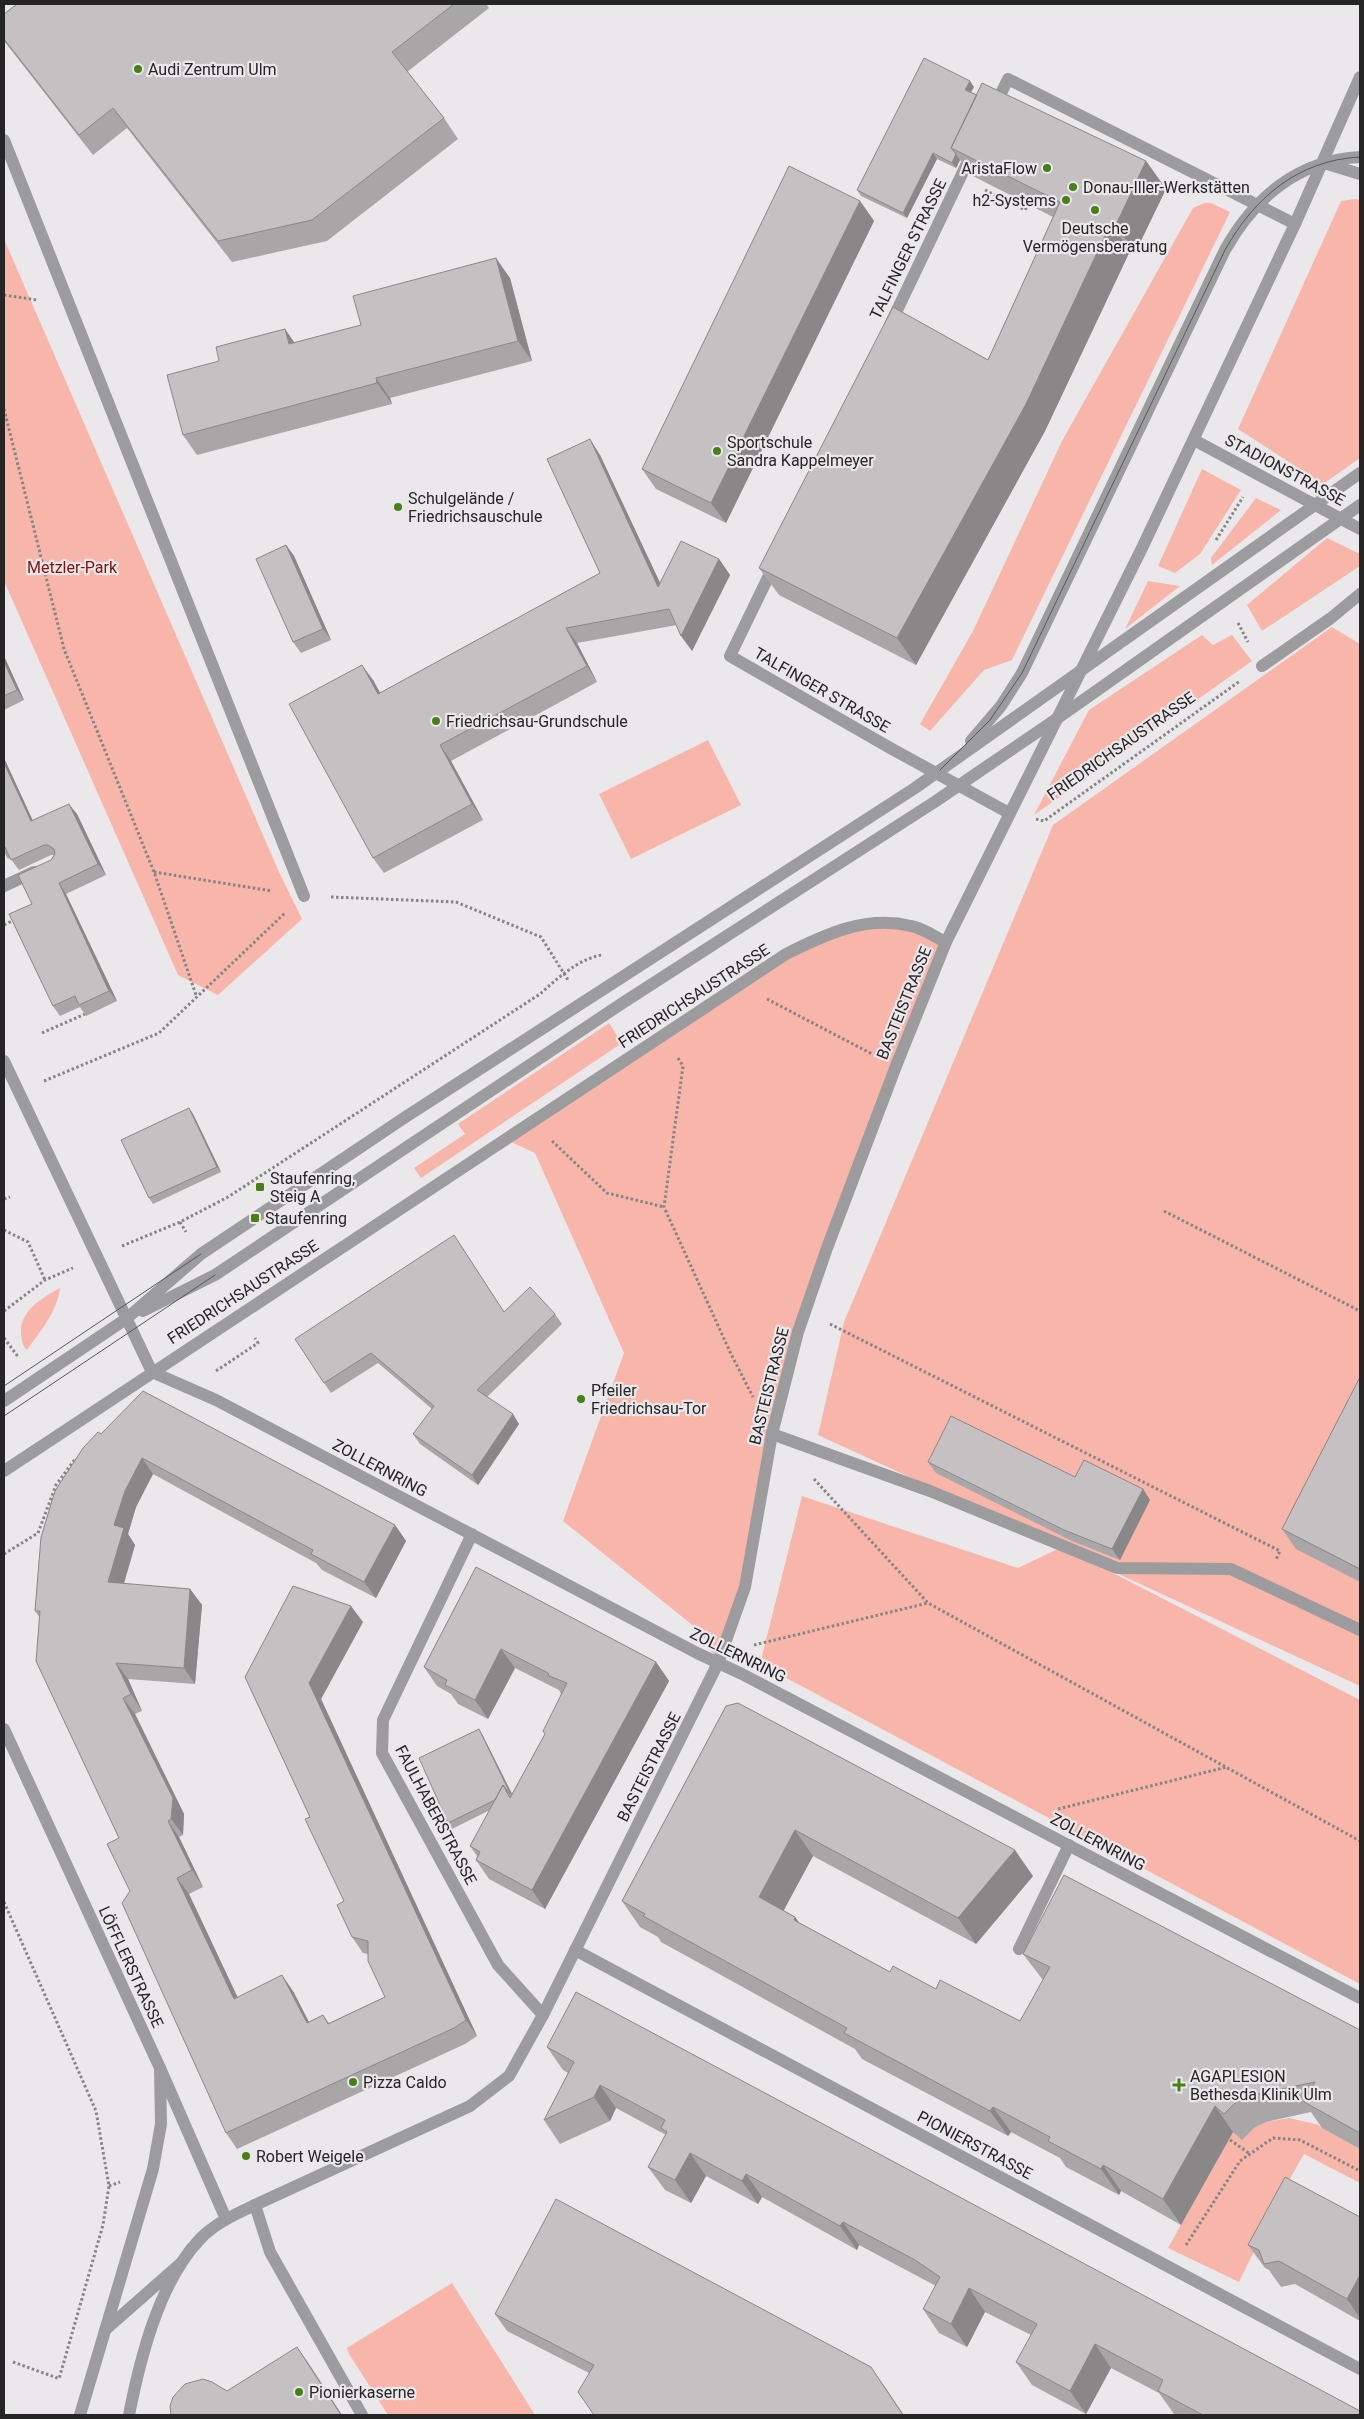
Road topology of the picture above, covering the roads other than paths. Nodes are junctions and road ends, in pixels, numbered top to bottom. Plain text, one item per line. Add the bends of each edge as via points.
1 (1360, 77) edge
2 (990, 115) edge
3 (4, 140) edge
4 (978, 142) edge
5 (1360, 157) edge
6 (1323, 163) junction
7 (1360, 174) edge
8 (1257, 204) junction
9 (1295, 224) junction
10 (884, 337) edge
11 (1194, 440) junction
12 (1360, 473) edge
13 (1315, 505) junction
14 (1360, 506) edge
15 (1342, 519) junction
16 (1360, 529) edge
17 (781, 550) edge
18 (1360, 594) edge
19 (1262, 666) road end
20 (1081, 671) junction
21 (1055, 720) junction
22 (938, 772) junction
23 (958, 786) junction
24 (1009, 813) junction
25 (46, 867) edge
26 (4, 886) edge
27 (304, 896) road end
28 (946, 942) junction
29 (4, 1061) edge
30 (126, 1319) junction
31 (152, 1372) junction
32 (4, 1401) edge
33 (772, 1434) junction
34 (4, 1471) edge
35 (472, 1534) junction
36 (1360, 1630) edge
37 (718, 1663) junction
38 (4, 1729) edge
39 (1069, 1845) junction
40 (1019, 1949) dead end
41 (575, 1950) junction
42 (1360, 1998) edge
43 (543, 2015) junction
44 (160, 2068) junction
45 (255, 2205) junction
46 (226, 2219) junction
47 (184, 2260) junction
48 (105, 2330) junction
49 (1360, 2369) edge
50 (80, 2415) edge
51 (128, 2415) edge
52 (362, 2415) edge

1 - 6 street
2 - 8 street via 1008,79
3 - 27 street
4 - 10 street, TALFINGER STRASSE
5 - 6 street
6 - 7 street
6 - 8 street via 1281,183
6 - 9 street
8 - 9 street
8 - 22 street via 1244,218 1225,250 1022,673 990,720
9 - 11 street
11 - 13 street, STADIONSTRASSE
11 - 20 street
12 - 13 street
13 - 15 street, STADIONSTRASSE
13 - 20 street
14 - 15 street
15 - 16 street, STADIONSTRASSE
15 - 21 street
17 - 22 street, TALFINGER STRASSE via 730,656
18 - 19 street
20 - 21 street
20 - 22 street
21 - 23 street
21 - 24 street
22 - 23 street, TALFINGER STRASSE
22 - 30 street via 423,1105 247,1223 201,1254
23 - 24 street, TALFINGER STRASSE
23 - 30 street via 613,1009 215,1274
24 - 28 street
25 - 26 street
28 - 31 street, FRIEDRICHSAUSTRASSE via 913,926 865,924 841,929 786,954
28 - 33 street, BASTEISTRASSE via 805,1311
29 - 30 street
30 - 31 street
30 - 32 street
31 - 34 street, FRIEDRICHSAUSTRASSE
31 - 35 street, ZOLLERNRING via 216,1400
33 - 36 street via 930,1491 1117,1568 1231,1569
33 - 37 street, BASTEISTRASSE via 745,1587
35 - 37 street, ZOLLERNRING
35 - 43 street, FAULHABERSTRASSE via 383,1720 382,1754 498,1965
37 - 39 street, ZOLLERNRING
37 - 41 street, BASTEISTRASSE
38 - 44 street, LÖFFLERSTRASSE
39 - 40 street
39 - 42 street, ZOLLERNRING
41 - 43 street, BASTEISTRASSE
41 - 49 street, PIONIERSTRASSE
43 - 45 street, BASTEISTRASSE via 509,2076 470,2106
44 - 46 street, LÖFFLERSTRASSE
44 - 48 street via 161,2124 154,2162
45 - 46 street, BASTEISTRASSE
45 - 52 street via 270,2252
46 - 47 street, BASTEISTRASSE via 200,2238
47 - 48 street
47 - 51 street, BASTEISTRASSE via 166,2293 149,2336
48 - 50 street

